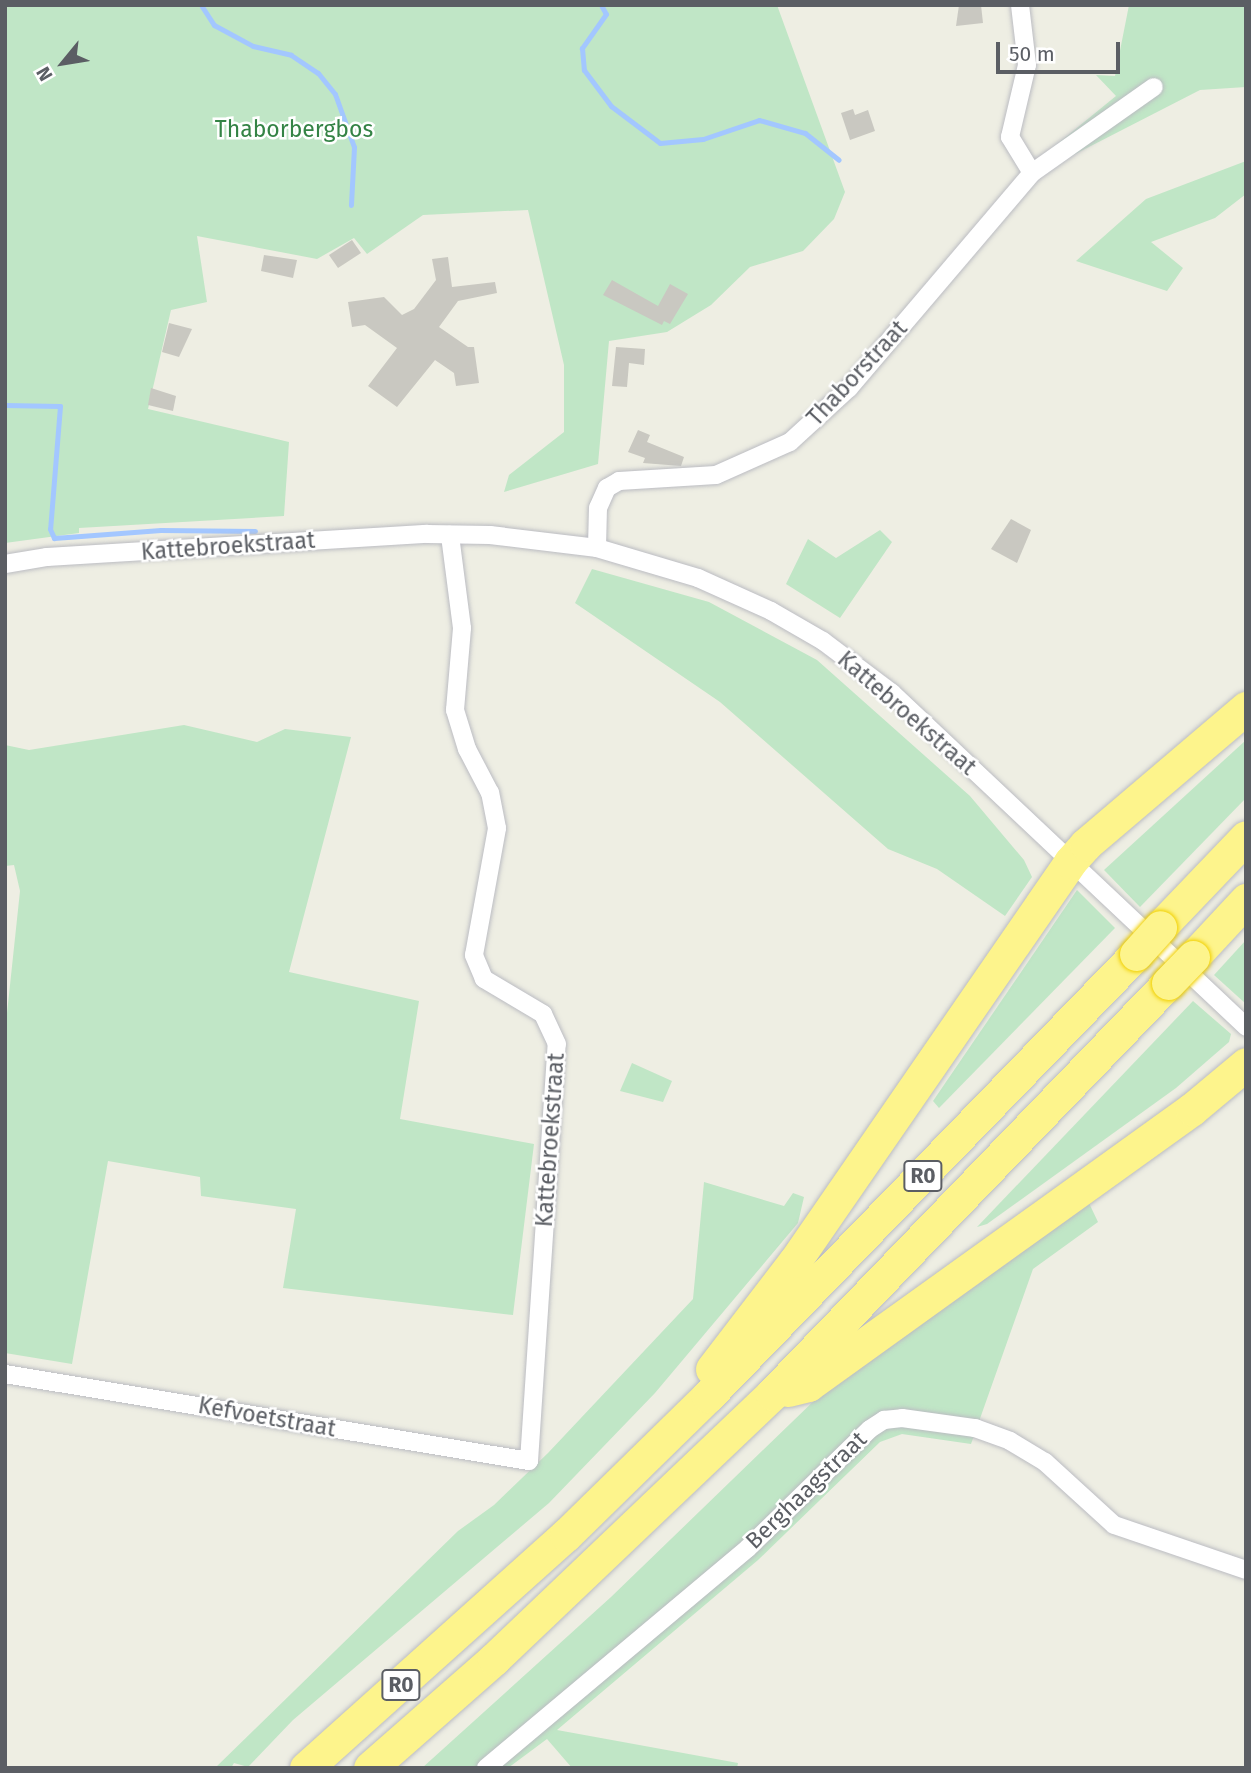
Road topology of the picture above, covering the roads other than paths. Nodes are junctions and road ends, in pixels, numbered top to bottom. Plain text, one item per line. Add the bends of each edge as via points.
1 (1020, 5) edge
2 (1154, 87) dead end
3 (1032, 173) junction
4 (450, 535) junction
5 (597, 548) junction
6 (5, 564) edge
7 (1246, 708) edge
8 (1246, 837) edge
9 (1070, 862) junction
10 (1246, 900) edge
11 (1246, 1027) edge
12 (1246, 1063) edge
13 (5, 1374) edge
14 (772, 1394) junction
15 (708, 1396) junction
16 (529, 1461) joint
17 (1246, 1570) edge
18 (306, 1768) edge
19 (370, 1768) edge
20 (486, 1768) edge

1 - 3 street via 1027,65 1010,137
2 - 3 street, Thaborstraat
3 - 5 street, Thaborstraat via 849,388 790,442 716,475 619,481 607,488 598,508
4 - 5 street, Kattebroekstraat via 526,537
4 - 6 street, Kattebroekstraat via 47,557
4 - 16 street, Kattebroekstraat via 462,628 455,710 467,749 490,793 497,828 474,954 484,979 543,1014 557,1044
5 - 9 street, Kattebroekstraat via 698,578 823,641 892,694
7 - 9 highway
8 - 15 highway, R0, bridge
9 - 11 street, Kattebroekstraat
9 - 15 highway via 795,1262 713,1363
10 - 14 highway, R0, bridge
12 - 14 highway via 1212,1094 808,1385
13 - 16 street, Kefvoetstraat
14 - 19 highway, R0 via 494,1659
15 - 18 highway, R0 via 566,1535
17 - 20 street, Berghaagstraat via 1114,1525 1045,1462 1010,1441 975,1428 902,1418 884,1420 748,1548

